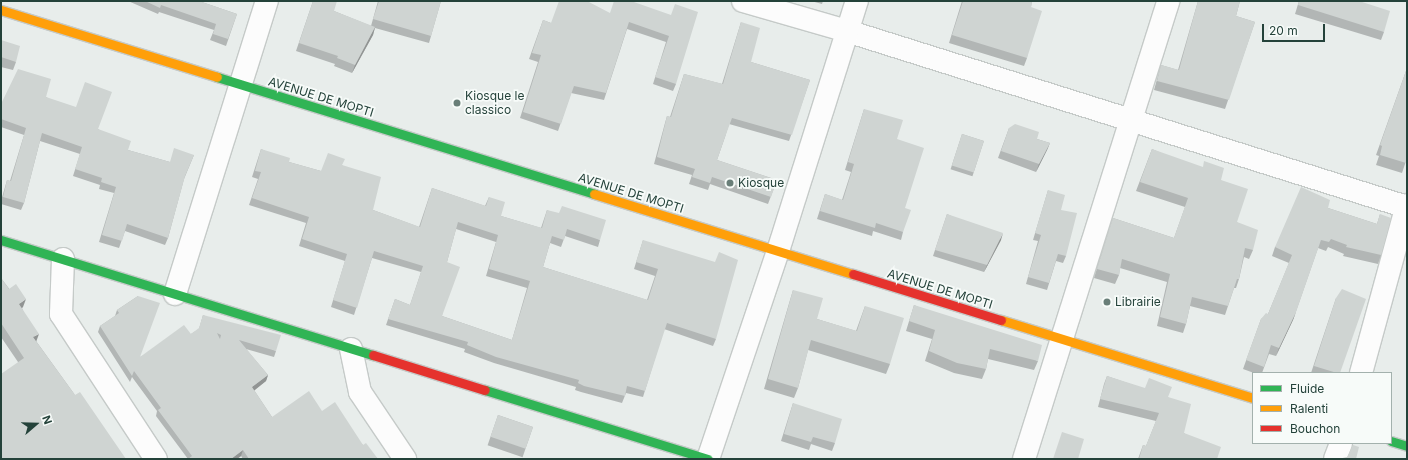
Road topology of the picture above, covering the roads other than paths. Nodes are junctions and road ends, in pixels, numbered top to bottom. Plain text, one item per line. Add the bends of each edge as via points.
1 (267, 1) edge
2 (743, 1) edge
3 (857, 1) edge
4 (1168, 1) edge
5 (1, 10) edge
6 (847, 31) junction
7 (241, 85) junction
8 (1131, 120) junction
9 (1407, 206) edge
10 (1, 240) edge
11 (778, 251) junction
12 (64, 259) junction
13 (175, 294) junction
14 (1062, 339) junction
15 (351, 349) junction
16 (1361, 372) edge
17 (1252, 398) edge
18 (1392, 441) edge
19 (1341, 444) edge
20 (1407, 446) edge
21 (156, 459) edge
22 (406, 459) edge
23 (708, 459) edge
24 (1024, 459) edge
25 (1335, 459) edge

1 - 7 street
2 - 6 street
3 - 6 street
4 - 8 street
5 - 7 street, AVENUE DE MOPTI
6 - 8 street
6 - 11 street
7 - 11 street, AVENUE DE MOPTI
7 - 13 street
8 - 9 street
8 - 14 street
9 - 16 street
10 - 12 street
11 - 14 street, AVENUE DE MOPTI
11 - 23 street
12 - 13 street
12 - 21 street via 61,314
13 - 15 street
14 - 17 street, AVENUE DE MOPTI
14 - 24 street
15 - 22 street via 360,392
15 - 23 street
18 - 20 street
19 - 25 street

